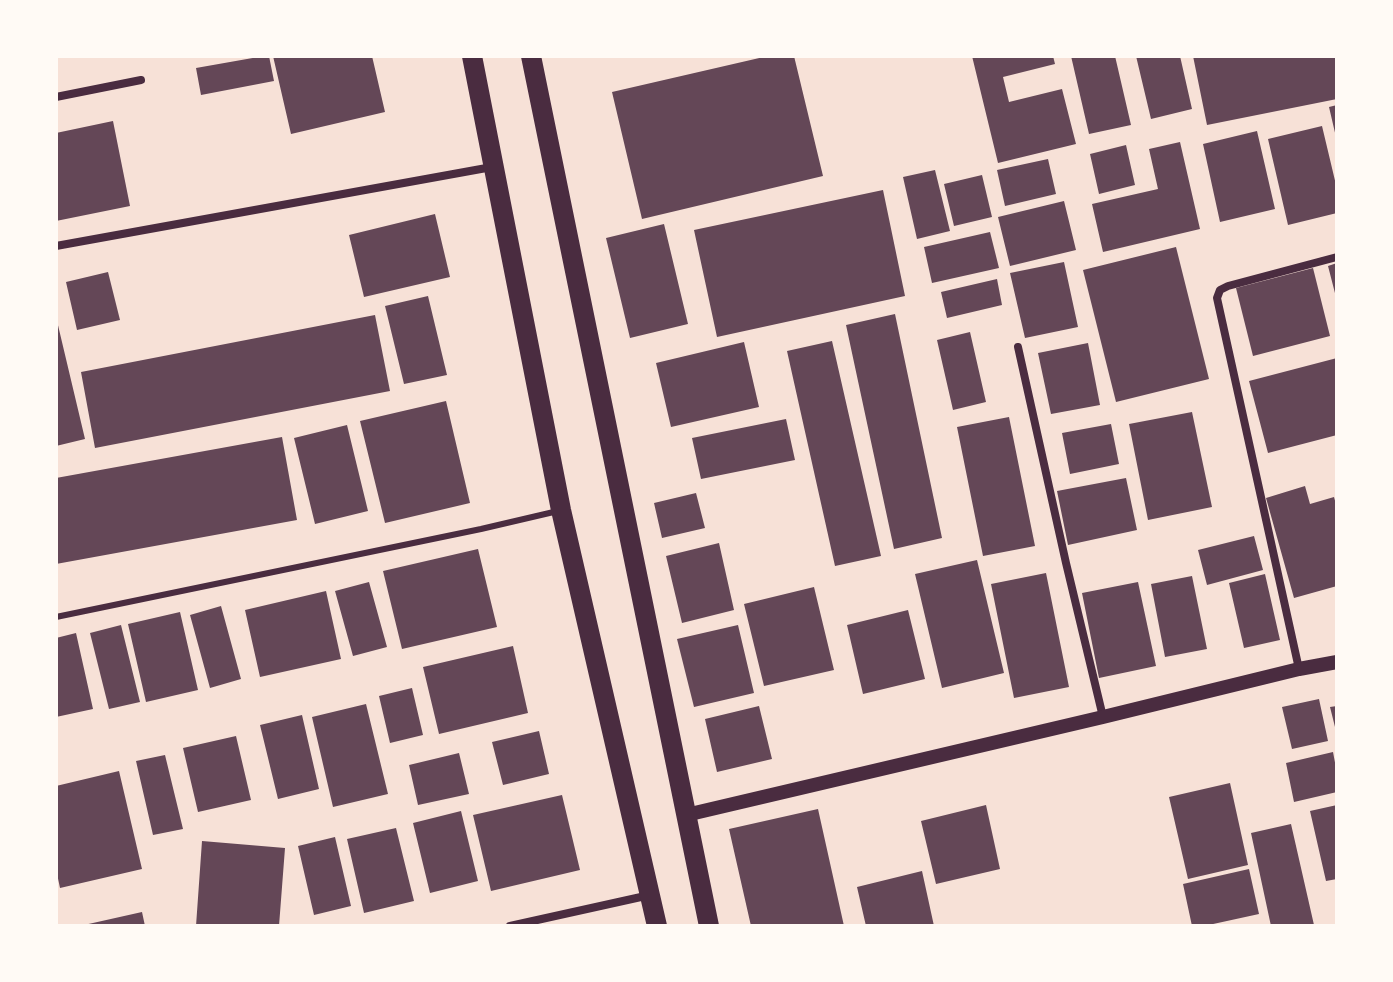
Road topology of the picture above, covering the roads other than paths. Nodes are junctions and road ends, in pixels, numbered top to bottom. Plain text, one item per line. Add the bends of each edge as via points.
1 (472, 56) edge
2 (531, 56) edge
3 (141, 80) dead end
4 (56, 97) edge
5 (494, 166) junction
6 (56, 246) edge
7 (1337, 257) edge
8 (1018, 347) dead end
9 (561, 510) junction
10 (56, 617) edge
11 (1337, 662) edge
12 (1299, 669) junction
13 (1103, 717) junction
14 (686, 815) junction
15 (650, 895) junction
16 (510, 926) edge
17 (657, 926) edge
18 (709, 926) edge

1 - 5 main road
2 - 14 main road
3 - 4 street
5 - 6 street
5 - 9 main road
7 - 12 street via 1228,286 1217,298
8 - 13 street
9 - 10 lane
9 - 15 main road
11 - 12 street
12 - 13 street
13 - 14 street
14 - 18 main road
15 - 16 street
15 - 17 main road

